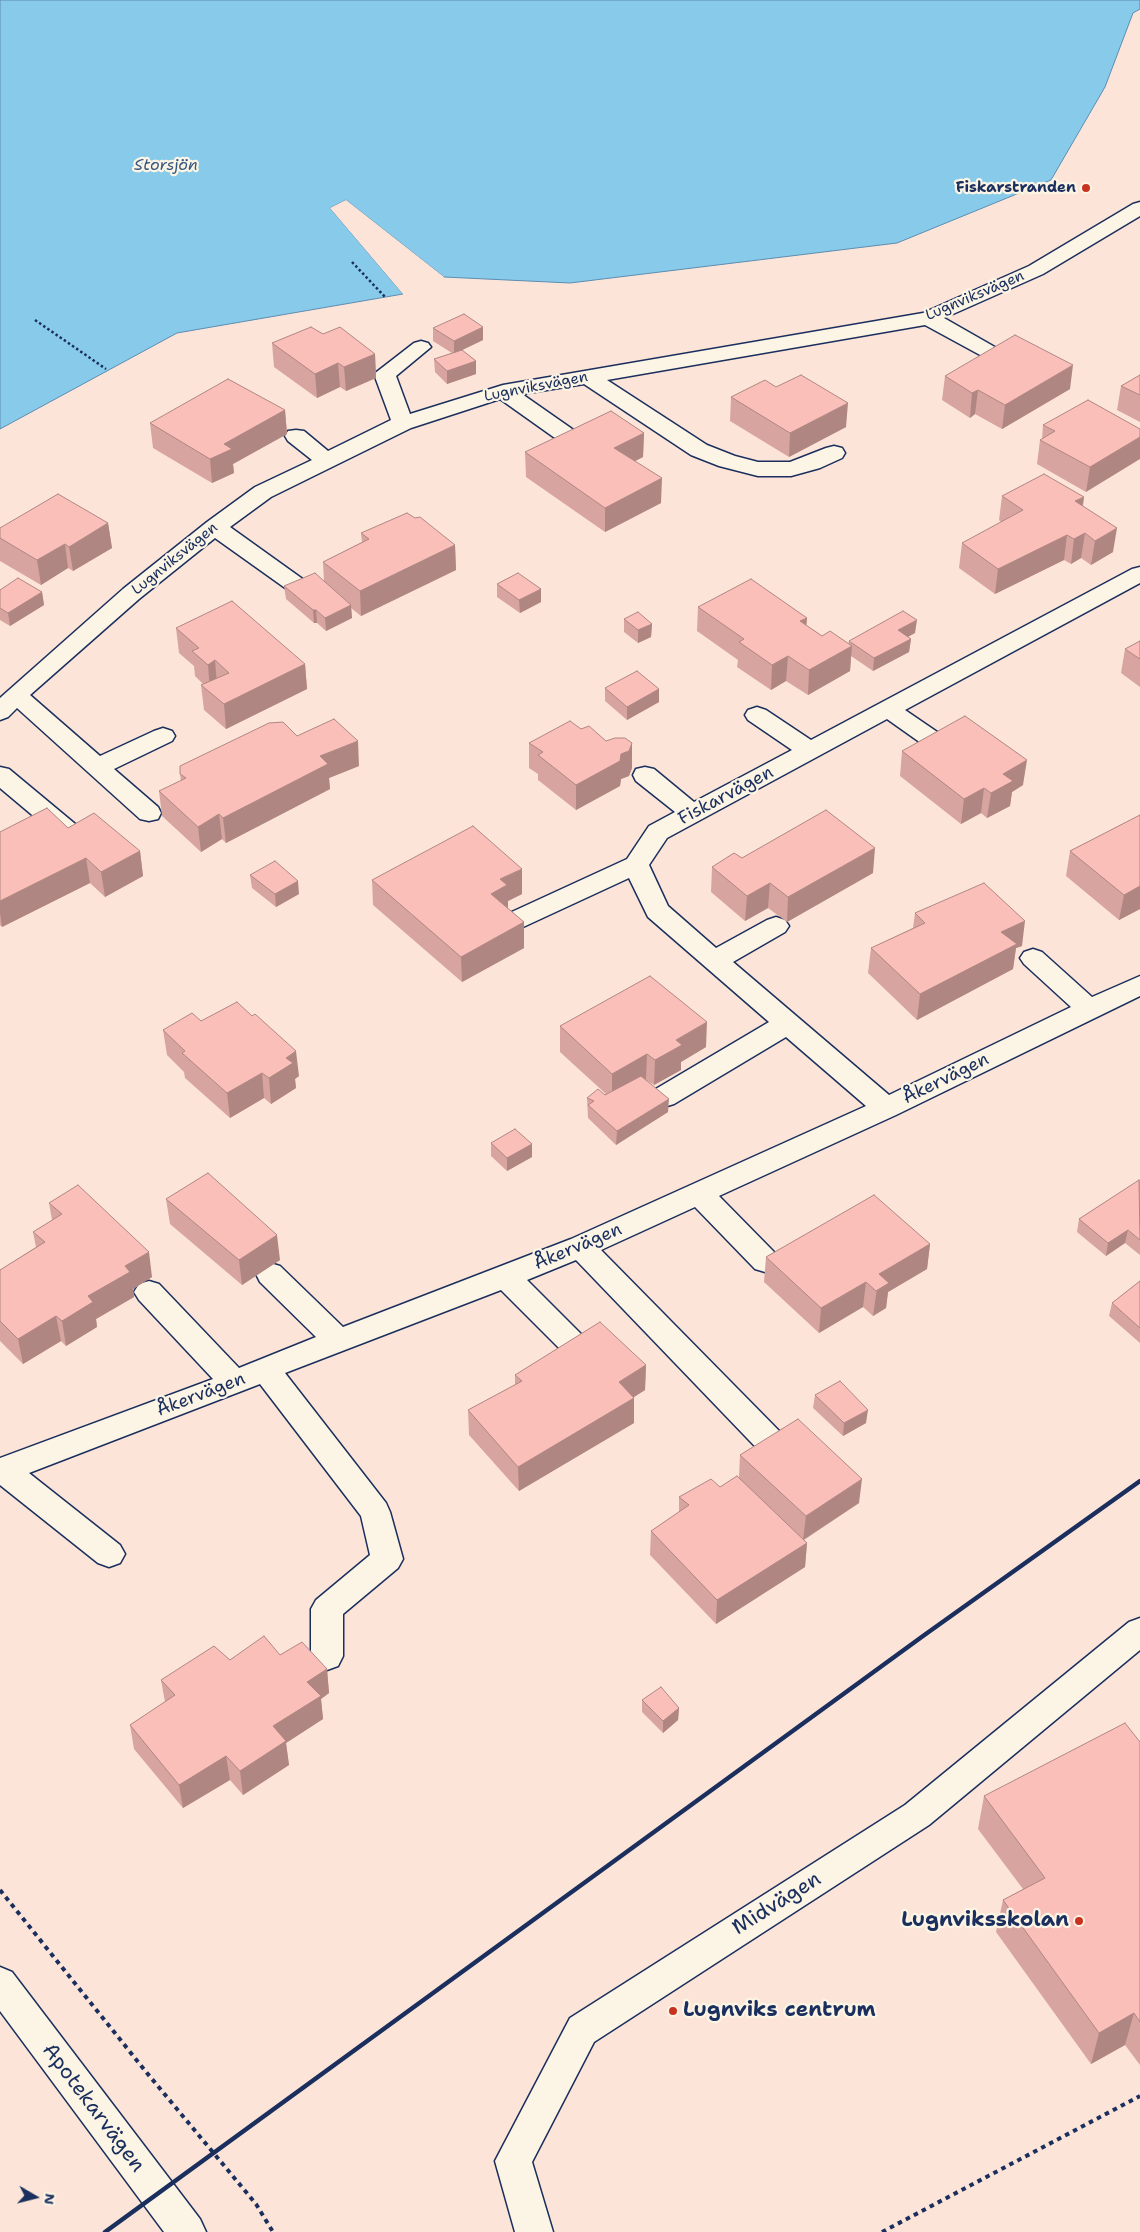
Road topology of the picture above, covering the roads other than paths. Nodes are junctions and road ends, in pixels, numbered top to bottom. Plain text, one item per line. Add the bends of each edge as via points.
1 (1136, 215) edge
2 (928, 318) junction
3 (421, 346) dead end
4 (1000, 358) edge
5 (588, 377) junction
6 (503, 391) junction
7 (403, 423) junction
8 (296, 436) dead end
9 (577, 443) edge
10 (834, 453) dead end
11 (327, 461) junction
12 (215, 528) junction
13 (1140, 574) edge
14 (296, 585) edge
15 (16, 694) junction
16 (888, 709) junction
17 (0, 712) edge
18 (757, 714) dead end
19 (163, 736) dead end
20 (937, 743) edge
21 (810, 751) junction
22 (97, 767) junction
23 (0, 775) edge
24 (645, 775) dead end
25 (149, 813) dead end
26 (693, 814) junction
27 (74, 837) edge
28 (636, 865) junction
29 (512, 922) edge
30 (776, 926) dead end
31 (1033, 958) dead end
32 (715, 960) junction
33 (1140, 985) edge
34 (1090, 1010) junction
35 (788, 1023) junction
36 (664, 1097) edge
37 (886, 1108) junction
38 (699, 1193) junction
39 (581, 1247) junction
40 (764, 1261) dead end
41 (270, 1274) dead end
42 (505, 1276) junction
43 (149, 1292) dead end
44 (338, 1340) junction
45 (580, 1351) edge
46 (265, 1369) junction
47 (235, 1383) junction
48 (781, 1453) edge
49 (2, 1471) edge
50 (109, 1554) dead end
51 (1140, 1631) edge
52 (327, 1656) dead end
53 (0, 1983) edge
54 (187, 2232) edge
55 (534, 2232) edge

1 - 2 street, Lugnviksvägen via 1036,270
2 - 4 street
2 - 5 street, Lugnviksvägen
3 - 7 street via 385,374
5 - 6 street, Lugnviksvägen
5 - 10 street via 699,450 727,461 758,469 791,469
6 - 7 street, Lugnviksvägen
6 - 9 street
7 - 11 street, Lugnviksvägen
8 - 11 street
11 - 12 street, Lugnviksvägen via 263,492
12 - 14 street
12 - 15 street, Lugnviksvägen via 131,594
13 - 16 street, Fiskarvägen
15 - 17 street, Lugnviksvägen
15 - 22 street
16 - 20 street
16 - 21 street, Fiskarvägen
18 - 21 street
19 - 22 street
21 - 26 street, Fiskarvägen
22 - 25 street
23 - 27 street
24 - 26 street
26 - 28 street, Fiskarvägen via 658,832
28 - 29 street
28 - 32 street via 657,911
30 - 32 street
31 - 34 street
32 - 35 street
33 - 34 street, Åkervägen
34 - 37 street, Åkervägen
35 - 36 street
35 - 37 street
37 - 38 street, Åkervägen
38 - 39 street, Åkervägen
38 - 40 street
39 - 42 street, Åkervägen
39 - 48 street
41 - 44 street
42 - 44 street, Åkervägen
42 - 45 street
43 - 47 street
44 - 46 street, Åkervägen
46 - 47 street, Åkervägen
46 - 52 street via 375,1512 387,1559 326,1610
47 - 49 street, Åkervägen
49 - 50 street
51 - 55 street, Midvägen via 917,1815 582,2030 513,2161
53 - 54 street, Apotekarvägen

